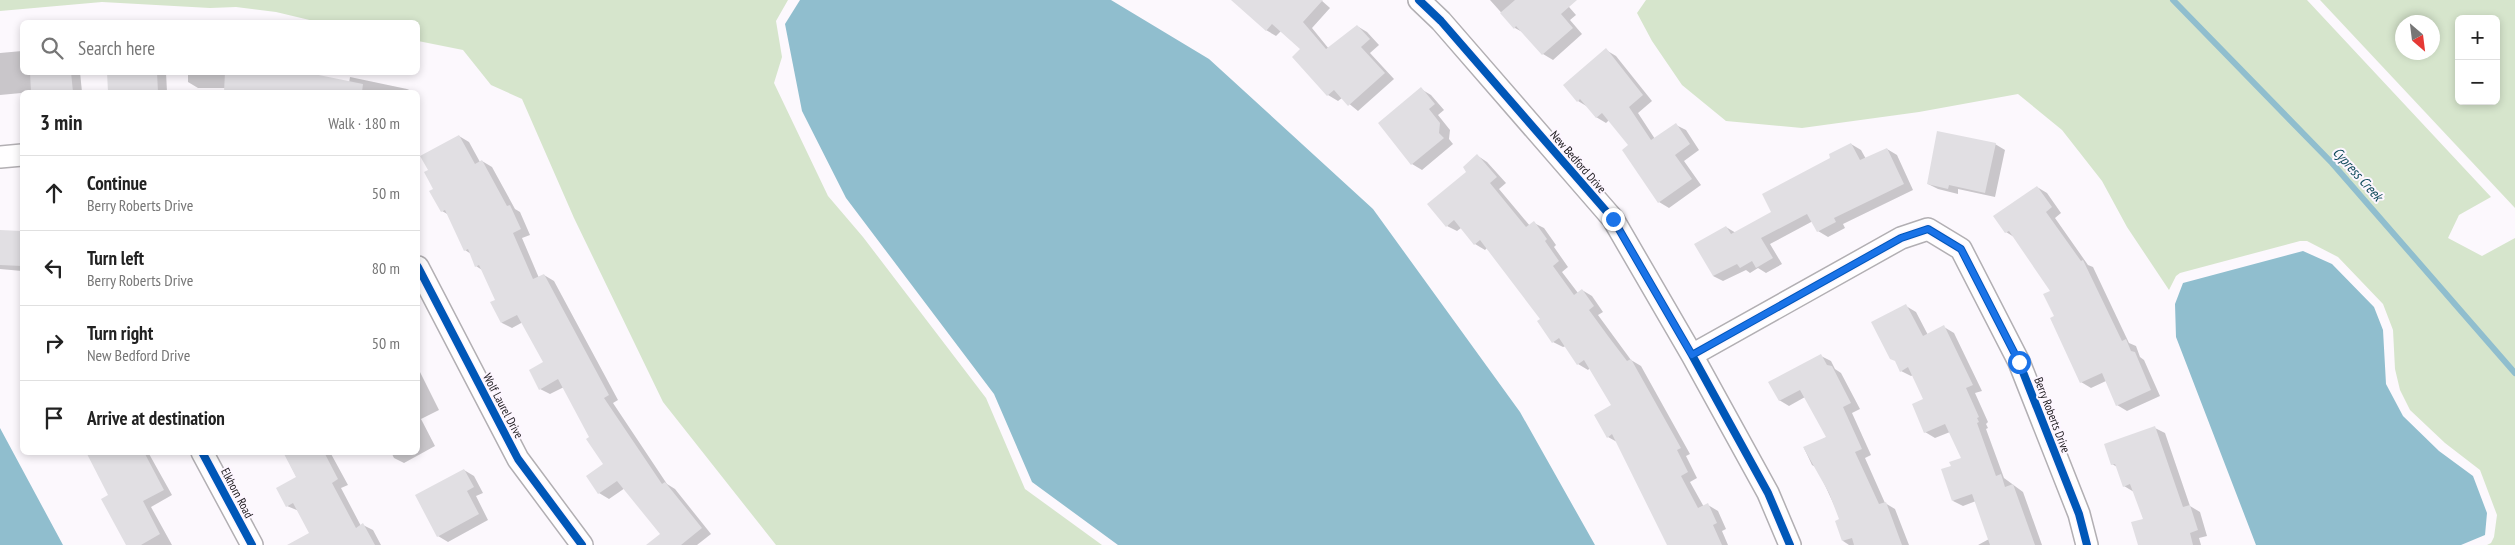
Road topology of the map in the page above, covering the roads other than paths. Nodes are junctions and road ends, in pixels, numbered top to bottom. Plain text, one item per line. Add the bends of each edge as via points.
1 (1419, 0) edge
2 (20, 155) edge
3 (0, 157) edge
4 (420, 272) edge
5 (1692, 355) junction
6 (204, 455) edge
7 (252, 545) edge
8 (582, 545) edge
9 (1790, 545) edge
10 (2087, 545) edge

1 - 5 street, New Bedford Drive via 1613,219
2 - 3 street
4 - 8 street, Wolf Laurel Drive via 518,459
5 - 9 street, New Bedford Drive via 1768,493
5 - 10 street, Berry Roberts Drive via 1901,238 1928,229 1961,249 2019,362
6 - 7 street, Elkhorn Road

